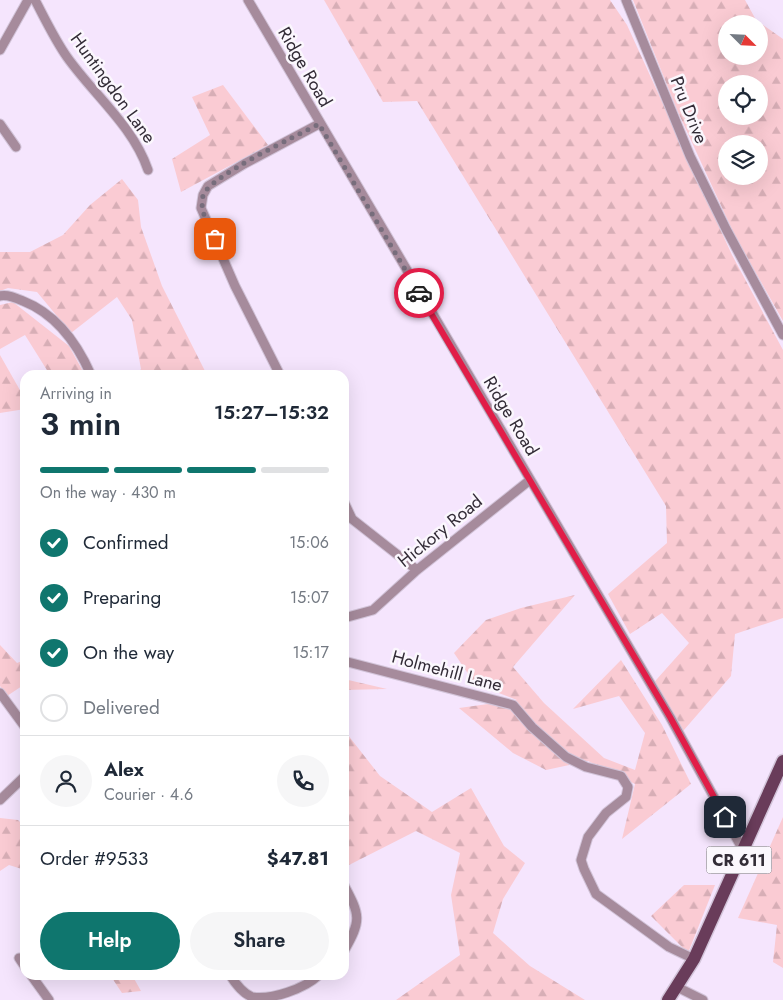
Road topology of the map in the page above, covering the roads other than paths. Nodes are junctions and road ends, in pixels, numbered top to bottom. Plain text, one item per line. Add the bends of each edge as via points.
1 (28, 0) edge
2 (35, 0) edge
3 (248, 0) edge
4 (626, 0) edge
5 (0, 50) edge
6 (0, 124) edge
7 (319, 124) junction
8 (16, 147) dead end
9 (148, 170) dead end
10 (0, 296) edge
11 (783, 335) edge
12 (88, 370) edge
13 (277, 370) edge
14 (530, 480) junction
15 (349, 513) edge
16 (417, 570) junction
17 (349, 617) edge
18 (349, 662) edge
19 (0, 693) edge
20 (20, 720) edge
21 (783, 761) edge
22 (20, 781) edge
23 (0, 800) edge
24 (743, 850) junction
25 (349, 895) edge
26 (349, 942) edge
27 (694, 959) junction
28 (34, 980) edge
29 (234, 980) edge
30 (313, 980) edge
31 (678, 987) junction
32 (48, 1000) edge
33 (668, 1000) edge
34 (703, 1000) edge

1 - 5 street
2 - 9 street, Huntingdon Lane via 67,57 138,146
3 - 7 street, Ridge Road
4 - 11 street, Pru Drive via 690,156
6 - 8 street
7 - 13 street via 208,186 203,195 201,208 235,286
7 - 14 street, Ridge Road
10 - 12 street via 16,298 47,314 74,343
14 - 16 street, Hickory Road
14 - 24 street, Ridge Road via 670,717
15 - 16 street via 352,519
16 - 17 street, Hickory Road via 374,610
18 - 27 street, Holmehill Lane via 513,705 566,757 586,767 621,776 628,787 626,797 591,830 581,860 584,869 596,894 669,946
19 - 20 street
21 - 24 main road, CR 611
22 - 23 street
24 - 27 main road, CR 611
25 - 26 street via 357,910 355,932
27 - 31 main road, CR 611
28 - 32 street
29 - 30 street via 252,997 271,999
31 - 33 main road, CR 611
31 - 34 street

